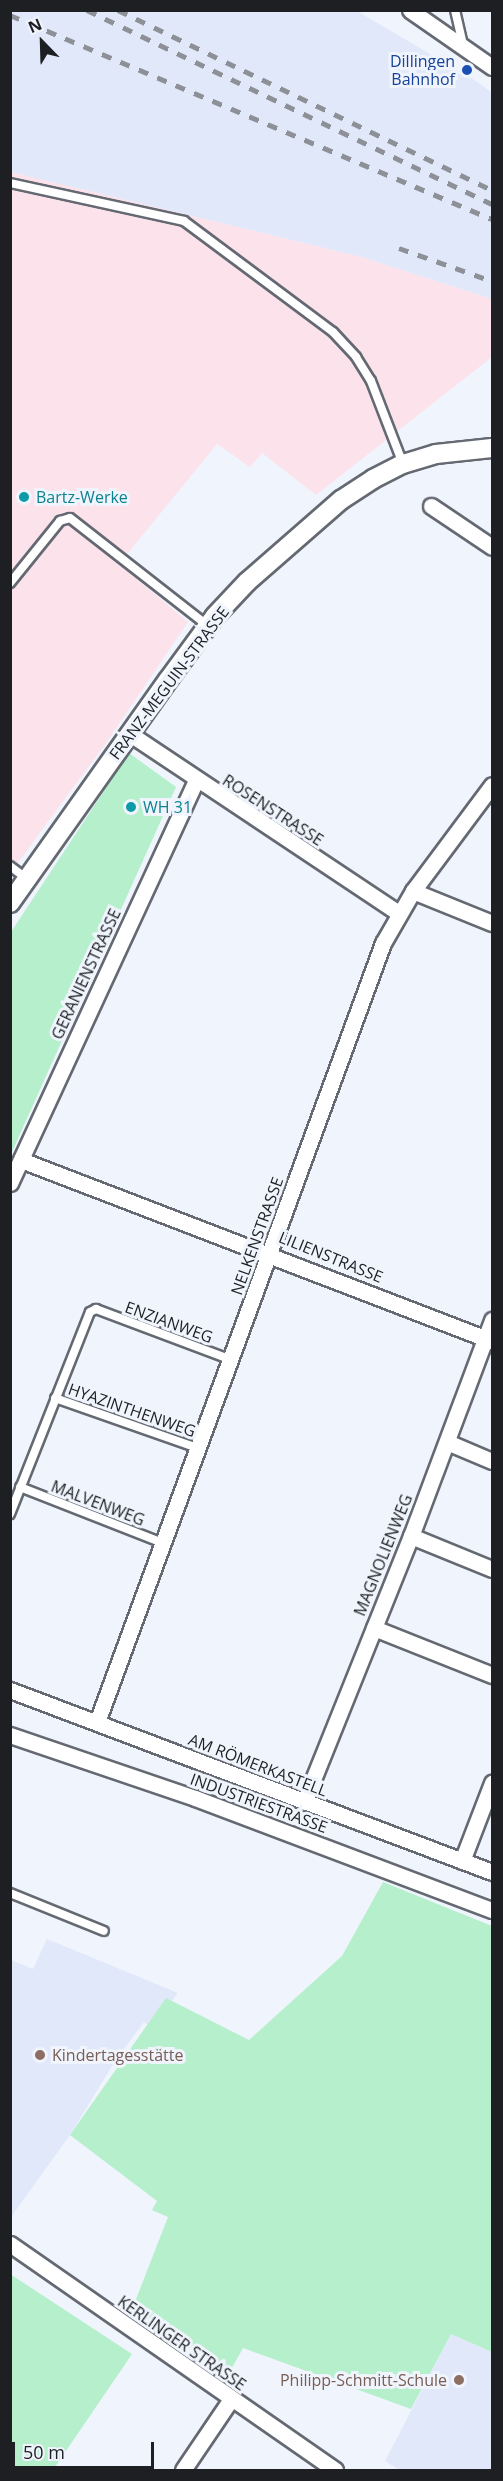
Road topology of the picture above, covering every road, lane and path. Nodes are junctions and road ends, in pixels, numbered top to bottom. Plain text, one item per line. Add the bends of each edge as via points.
1 (410, 10) edge
2 (455, 10) edge
3 (464, 47) junction
4 (492, 67) edge
5 (10, 183) edge
6 (492, 448) edge
7 (403, 464) junction
8 (431, 506) dead end
9 (492, 547) edge
10 (10, 583) edge
11 (208, 626) junction
12 (130, 734) junction
13 (196, 780) junction
14 (492, 785) edge
15 (10, 866) edge
16 (28, 879) junction
17 (413, 891) junction
18 (10, 903) edge
19 (398, 913) junction
20 (492, 922) edge
21 (21, 1160) junction
22 (10, 1183) edge
23 (271, 1252) junction
24 (492, 1320) edge
25 (489, 1339) edge
26 (232, 1360) junction
27 (55, 1398) junction
28 (447, 1442) junction
29 (200, 1448) junction
30 (492, 1461) edge
31 (20, 1487) junction
32 (10, 1514) edge
33 (411, 1536) junction
34 (165, 1544) junction
35 (492, 1569) edge
36 (374, 1628) junction
37 (492, 1675) edge
38 (10, 1690) edge
39 (97, 1722) junction
40 (10, 1735) edge
41 (492, 1783) edge
42 (304, 1802) junction
43 (462, 1861) junction
44 (492, 1872) edge
45 (10, 1893) edge
46 (492, 1910) edge
47 (104, 1931) dead end
48 (10, 2244) edge
49 (231, 2399) junction
50 (183, 2470) edge
51 (334, 2470) edge

1 - 3 street
2 - 3 lane
3 - 4 street
5 - 7 lane via 162,215 194,228 333,332 356,357 371,381
6 - 7 street, FRANZ-MEGUIN-STRASSE via 436,454
7 - 11 street, FRANZ-MEGUIN-STRASSE via 356,490 297,537
8 - 9 street
10 - 11 lane via 60,521 70,518
11 - 12 street, FRANZ-MEGUIN-STRASSE
12 - 13 street, ROSENSTRASSE
12 - 16 street, FRANZ-MEGUIN-STRASSE
13 - 19 street, ROSENSTRASSE
13 - 21 street, GERANIENSTRASSE
14 - 17 street, NELKENSTRASSE
15 - 16 lane
16 - 18 street, FRANZ-MEGUIN-STRASSE
17 - 19 street, NELKENSTRASSE
17 - 20 street
19 - 23 street, NELKENSTRASSE via 383,943
21 - 22 street, GERANIENSTRASSE
21 - 23 street, LILIENSTRASSE
23 - 25 street, LILIENSTRASSE
23 - 26 street, NELKENSTRASSE
24 - 25 street, MAGNOLIENWEG
25 - 28 street, MAGNOLIENWEG
26 - 27 lane, ENZIANWEG via 96,1309 90,1312
26 - 29 street, NELKENSTRASSE
27 - 29 lane, HYAZINTHENWEG
27 - 31 lane
28 - 30 street
28 - 33 street, MAGNOLIENWEG
29 - 34 street, NELKENSTRASSE
31 - 32 lane
31 - 34 lane, MALVENWEG
33 - 35 street
33 - 36 street, MAGNOLIENWEG
34 - 39 street, NELKENSTRASSE
36 - 37 street
36 - 42 street, MAGNOLIENWEG
38 - 39 street, AM RÖMERKASTELL
39 - 42 street, AM RÖMERKASTELL
40 - 46 street, INDUSTRIESTRASSE via 195,1798
41 - 43 street
42 - 43 street, AM RÖMERKASTELL
43 - 44 street, AM RÖMERKASTELL
45 - 47 lane
48 - 49 street, KERLINGER STRASSE
49 - 50 street
49 - 51 street, KERLINGER STRASSE

